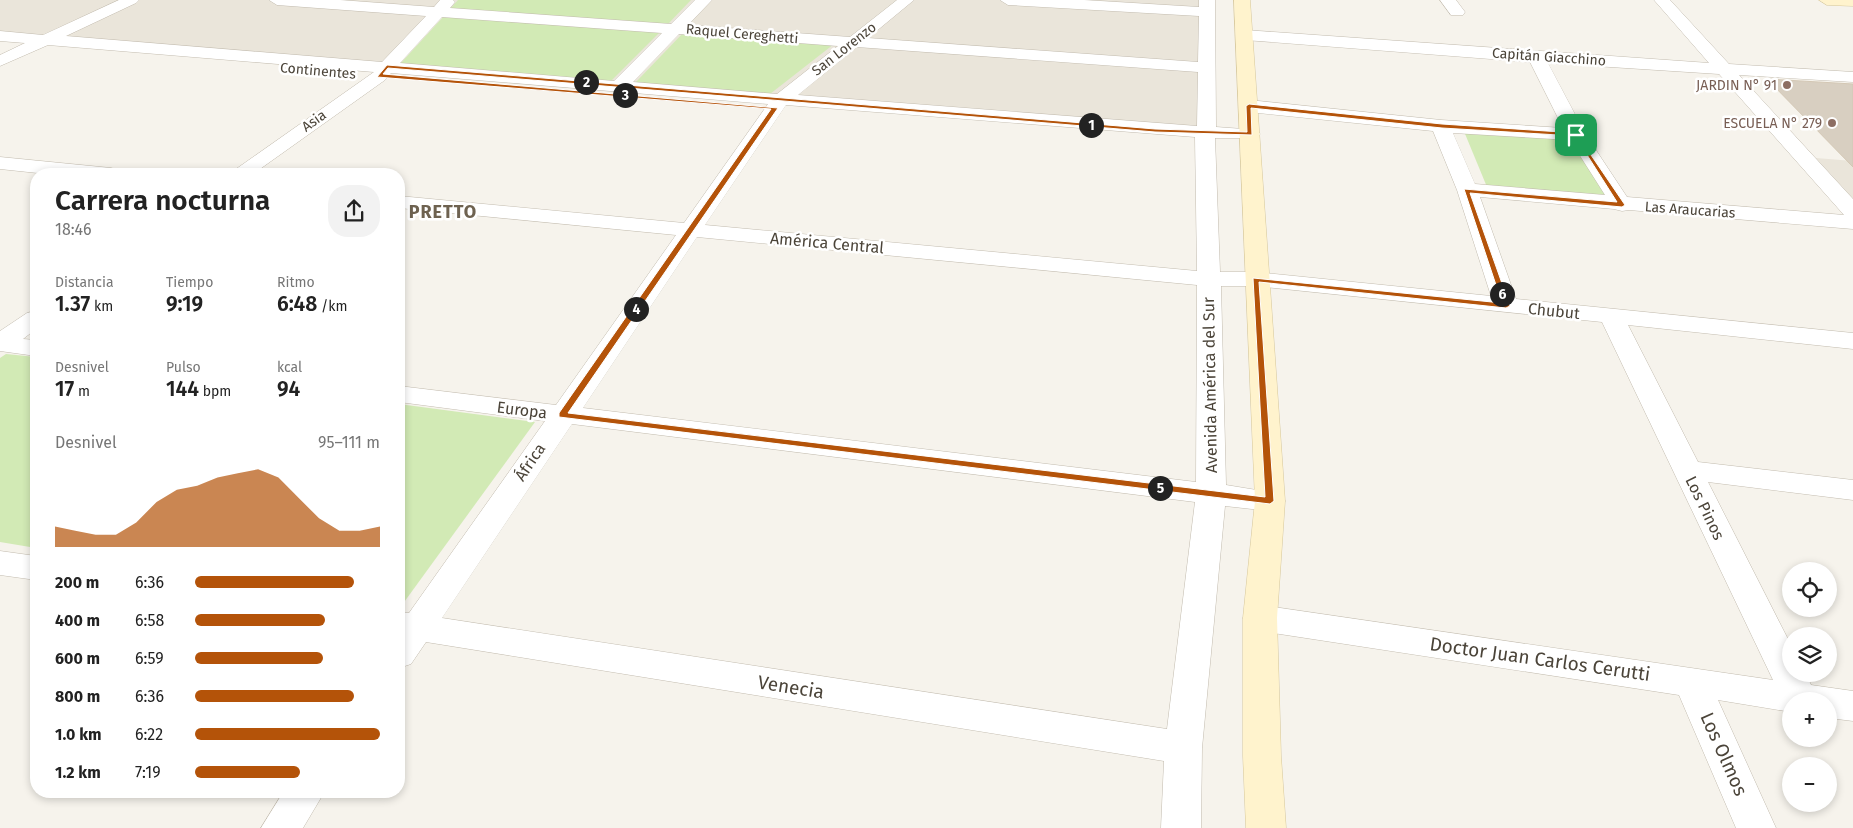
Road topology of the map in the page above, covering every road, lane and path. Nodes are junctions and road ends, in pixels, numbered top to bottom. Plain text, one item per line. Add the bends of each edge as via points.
1 (111, 0) edge
2 (131, 0) edge
3 (277, 0) edge
4 (704, 0) edge
5 (906, 0) edge
6 (1008, 0) edge
7 (1242, 0) edge
8 (1662, 0) edge
9 (1827, 0) edge
10 (1852, 1) edge
11 (443, 6) edge
12 (1207, 6) edge
13 (675, 28) junction
14 (1245, 35) junction
15 (24, 41) edge
16 (852, 43) junction
17 (1536, 57) junction
18 (0, 62) edge
19 (1207, 68) junction
20 (1725, 68) junction
21 (383, 71) junction
22 (1853, 77) edge
23 (620, 85) junction
24 (779, 103) junction
25 (1249, 106) junction
26 (1442, 126) junction
27 (1576, 135) junction
28 (1205, 138) junction
29 (1250, 141) junction
30 (0, 163) edge
31 (50, 168) edge
32 (247, 168) edge
33 (1467, 190) junction
34 (405, 203) edge
35 (1622, 205) junction
36 (1853, 212) edge
37 (1853, 222) edge
38 (690, 230) junction
39 (1209, 279) junction
40 (1255, 279) junction
41 (1506, 306) junction
42 (1612, 317) junction
43 (30, 322) edge
44 (1853, 341) edge
45 (0, 343) edge
46 (30, 347) edge
47 (405, 395) edge
48 (562, 415) junction
49 (1687, 470) junction
50 (1853, 490) edge
51 (1211, 494) junction
52 (1270, 501) junction
53 (0, 563) edge
54 (30, 567) edge
55 (1260, 618) junction
56 (405, 636) edge
57 (1692, 681) junction
58 (1811, 692) edge
59 (1782, 696) edge
60 (1837, 704) edge
61 (1853, 706) edge
62 (1183, 748) junction
63 (301, 798) edge
64 (281, 828) edge
65 (1181, 828) edge
66 (1266, 828) edge
67 (1756, 828) edge

1 - 15 street
2 - 15 street
3 - 11 street, Raquel Cereghetti
4 - 13 street
5 - 16 street, San Lorenzo
6 - 12 street
7 - 14 street
8 - 20 street
9 - 10 street
11 - 13 street, Raquel Cereghetti
11 - 21 street, Asia
12 - 19 street, Avenida América del Sur
13 - 16 street, Raquel Cereghetti
13 - 23 street
14 - 17 street, Capitán Giacchino
14 - 25 street
15 - 18 street
15 - 21 street, Continentes
16 - 19 street, Raquel Cereghetti
16 - 24 street, San Lorenzo
17 - 20 street, Capitán Giacchino
17 - 27 street
19 - 28 street, Avenida América del Sur
20 - 22 street, Capitán Giacchino
20 - 36 street
21 - 23 street, Continentes
21 - 24 street, Continentes
21 - 32 street, Asia
23 - 24 street, Continentes
24 - 28 street, Continentes
24 - 38 street, África
25 - 26 street
25 - 29 street
26 - 27 street
26 - 33 street
27 - 35 street
28 - 29 street, Continentes
28 - 39 street, Avenida América del Sur
29 - 40 street
30 - 31 street
33 - 35 street, Las Araucarias
33 - 41 street
34 - 38 street, América Central
35 - 37 street, Las Araucarias
38 - 39 street, América Central
38 - 48 street, África
39 - 40 street, América Central
39 - 51 street, Avenida América del Sur
40 - 41 street, Chubut
40 - 52 street
41 - 42 street, Chubut
42 - 44 street, Chubut
42 - 49 street, Los Pinos
43 - 45 street
45 - 46 street
47 - 48 street, Europa
48 - 51 street, Europa
48 - 56 street, África
49 - 50 street
49 - 58 street, Los Pinos
51 - 52 street, Europa
51 - 62 street, Avenida América del Sur
52 - 55 street
53 - 54 street
55 - 57 street, Doctor Juan Carlos Cerutti
55 - 66 street
56 - 62 street, Venecia
57 - 59 street, Doctor Juan Carlos Cerutti
57 - 67 street, Los Olmos
60 - 61 street, Doctor Juan Carlos Cerutti
62 - 65 street, Avenida América del Sur
63 - 64 street

